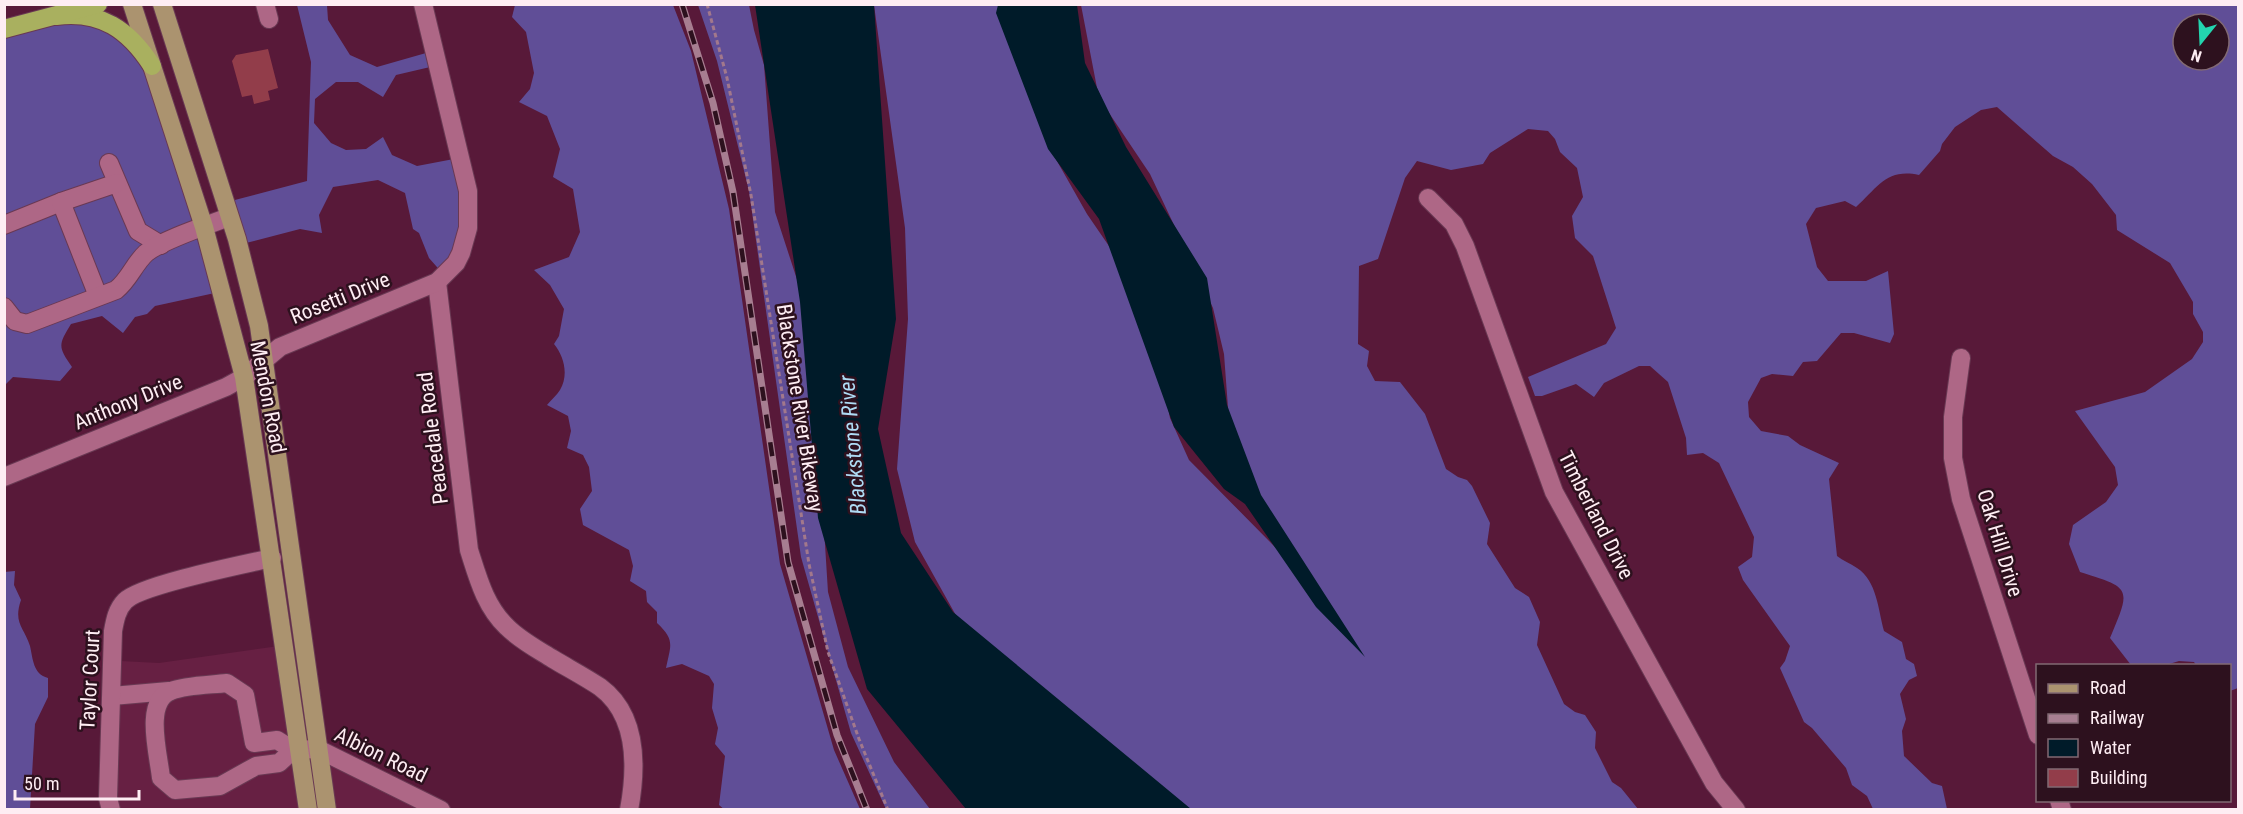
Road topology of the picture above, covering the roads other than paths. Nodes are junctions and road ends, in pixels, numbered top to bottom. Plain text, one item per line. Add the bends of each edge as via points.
1 (98, 4) edge
2 (132, 4) edge
3 (162, 4) edge
4 (423, 4) edge
5 (56, 16) junction
6 (4, 29) edge
7 (152, 66) junction
8 (109, 163) dead end
9 (117, 183) junction
10 (1428, 198) dead end
11 (61, 202) junction
12 (229, 217) junction
13 (4, 225) edge
14 (204, 227) junction
15 (160, 245) junction
16 (437, 282) junction
17 (98, 296) junction
18 (4, 307) edge
19 (1961, 358) dead end
20 (263, 360) junction
21 (244, 377) junction
22 (4, 477) edge
23 (272, 558) junction
24 (169, 691) junction
25 (112, 696) junction
26 (2036, 732) edge
27 (254, 743) junction
28 (318, 749) junction
29 (296, 750) junction
30 (256, 766) junction
31 (436, 808) edge
32 (111, 810) edge
33 (308, 810) edge
34 (327, 810) edge
35 (629, 810) edge
36 (1736, 810) edge

1 - 5 highway
2 - 7 main road, Mendon Road
3 - 12 main road, Mendon Road
4 - 16 street via 468,191 466,239 456,263
5 - 6 highway
5 - 7 highway via 87,17 112,24 134,41
7 - 14 main road, Mendon Road
8 - 9 street
9 - 11 street
9 - 15 street via 138,231
10 - 36 street, Timberland Drive via 1454,224 1465,246 1554,492 1714,783
11 - 13 street
11 - 17 street
12 - 14 street
12 - 20 main road, Mendon Road via 253,298
14 - 15 street
14 - 21 main road, Mendon Road
15 - 17 street via 146,253 124,284
16 - 20 street, Rosetti Drive via 279,346
16 - 35 street, Peacedale Road via 469,550 480,584 490,606 508,627 602,688 618,706 629,726 634,751
17 - 18 street via 27,324 15,321
19 - 26 street, Oak Hill Drive via 1953,417 1953,458 1961,499
20 - 21 street, Anthony Drive
20 - 28 main road, Mendon Road
21 - 22 street, Anthony Drive
21 - 23 main road, Mendon Road
23 - 25 street, Taylor Court via 152,587 127,599 113,631
23 - 29 main road, Mendon Road
24 - 25 street
24 - 27 street via 227,683 245,695
24 - 30 street via 157,702 153,714 161,778 175,790 220,786
25 - 32 street, Taylor Court via 108,798
27 - 29 street via 277,740
27 - 30 street
28 - 29 street, Albion Road
28 - 31 street, Albion Road
28 - 34 main road, Mendon Road
29 - 30 street via 279,763
29 - 33 main road, Mendon Road

